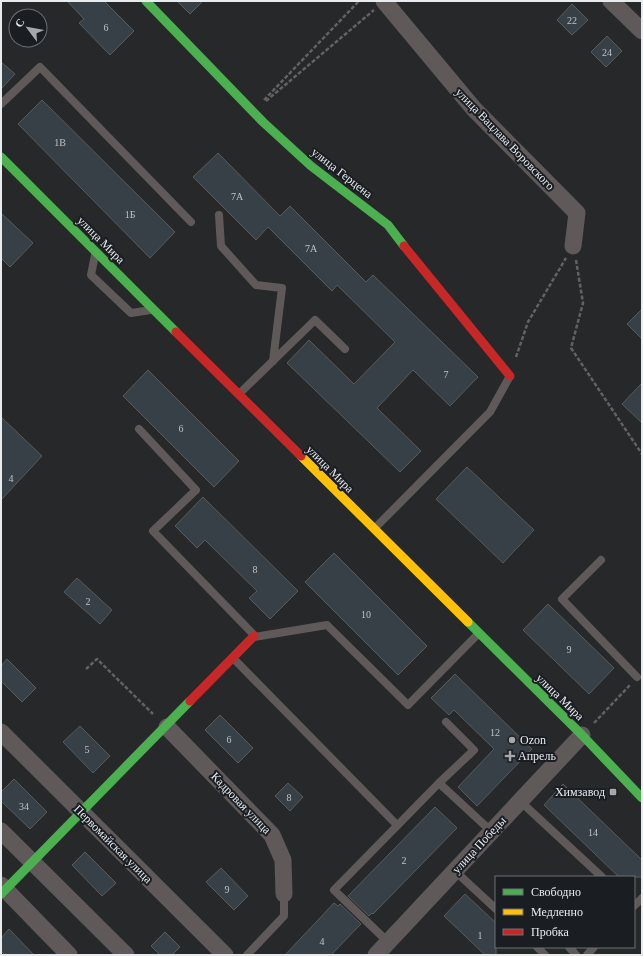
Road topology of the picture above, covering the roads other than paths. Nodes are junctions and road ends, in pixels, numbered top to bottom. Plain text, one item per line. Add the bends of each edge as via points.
1 (146, 1) edge
2 (384, 1) edge
3 (611, 1) edge
4 (642, 31) edge
5 (1, 104) edge
6 (1, 157) edge
7 (219, 215) dead end
8 (191, 222) dead end
9 (573, 246) road end
10 (96, 252) junction
11 (154, 310) junction
12 (345, 349) dead end
13 (273, 361) junction
14 (510, 376) joint
15 (238, 395) junction
16 (139, 429) dead end
17 (374, 530) junction
18 (601, 560) dead end
19 (478, 633) junction
20 (254, 636) junction
21 (232, 658) junction
22 (637, 677) road end
23 (446, 722) dead end
24 (167, 726) junction
25 (1, 732) edge
26 (582, 735) junction
27 (439, 783) junction
28 (642, 798) edge
29 (520, 801) junction
30 (82, 813) junction
31 (397, 825) junction
32 (1, 831) edge
33 (492, 832) junction
34 (32, 862) junction
35 (455, 871) junction
36 (601, 876) edge
37 (2, 889) edge
38 (284, 894) joint
39 (495, 908) edge
40 (388, 942) junction
41 (69, 955) edge
42 (126, 955) edge
43 (225, 955) edge
44 (247, 955) edge
45 (376, 955) edge

1 - 14 main road, улица Герцена via 254,112 311,166 388,225
2 - 9 street, улица Вацлава Воровского via 474,109 577,213
3 - 4 street
5 - 8 lane via 40,67
6 - 10 main road, улица Мира
7 - 13 lane via 221,246 256,285 282,288
10 - 11 main road, улица Мира
10 - 11 lane via 91,275 131,313
11 - 15 main road, улица Мира
12 - 13 lane via 315,320
13 - 15 lane
14 - 17 lane via 490,412
15 - 17 main road, улица Мира
16 - 20 lane via 196,490 153,531
17 - 19 main road, улица Мира
18 - 22 lane via 562,600
19 - 20 lane via 408,705 327,625
19 - 26 main road, улица Мира
20 - 21 main road
21 - 24 main road
21 - 31 lane
23 - 27 lane via 474,750
24 - 30 main road
24 - 38 street, Кадровая улица via 272,835 283,860
25 - 30 street, Первомайская улица
26 - 28 main road, улица Мира
26 - 29 street, улица Победы
27 - 31 lane
27 - 33 lane
29 - 33 street, улица Победы
29 - 36 lane
30 - 34 main road
30 - 43 street, Первомайская улица
31 - 40 lane via 334,890
32 - 34 street
33 - 35 street, улица Победы
34 - 37 main road
34 - 42 street
35 - 39 lane
35 - 40 street, улица Победы
37 - 41 street
38 - 44 lane via 284,916
40 - 45 street, улица Победы

